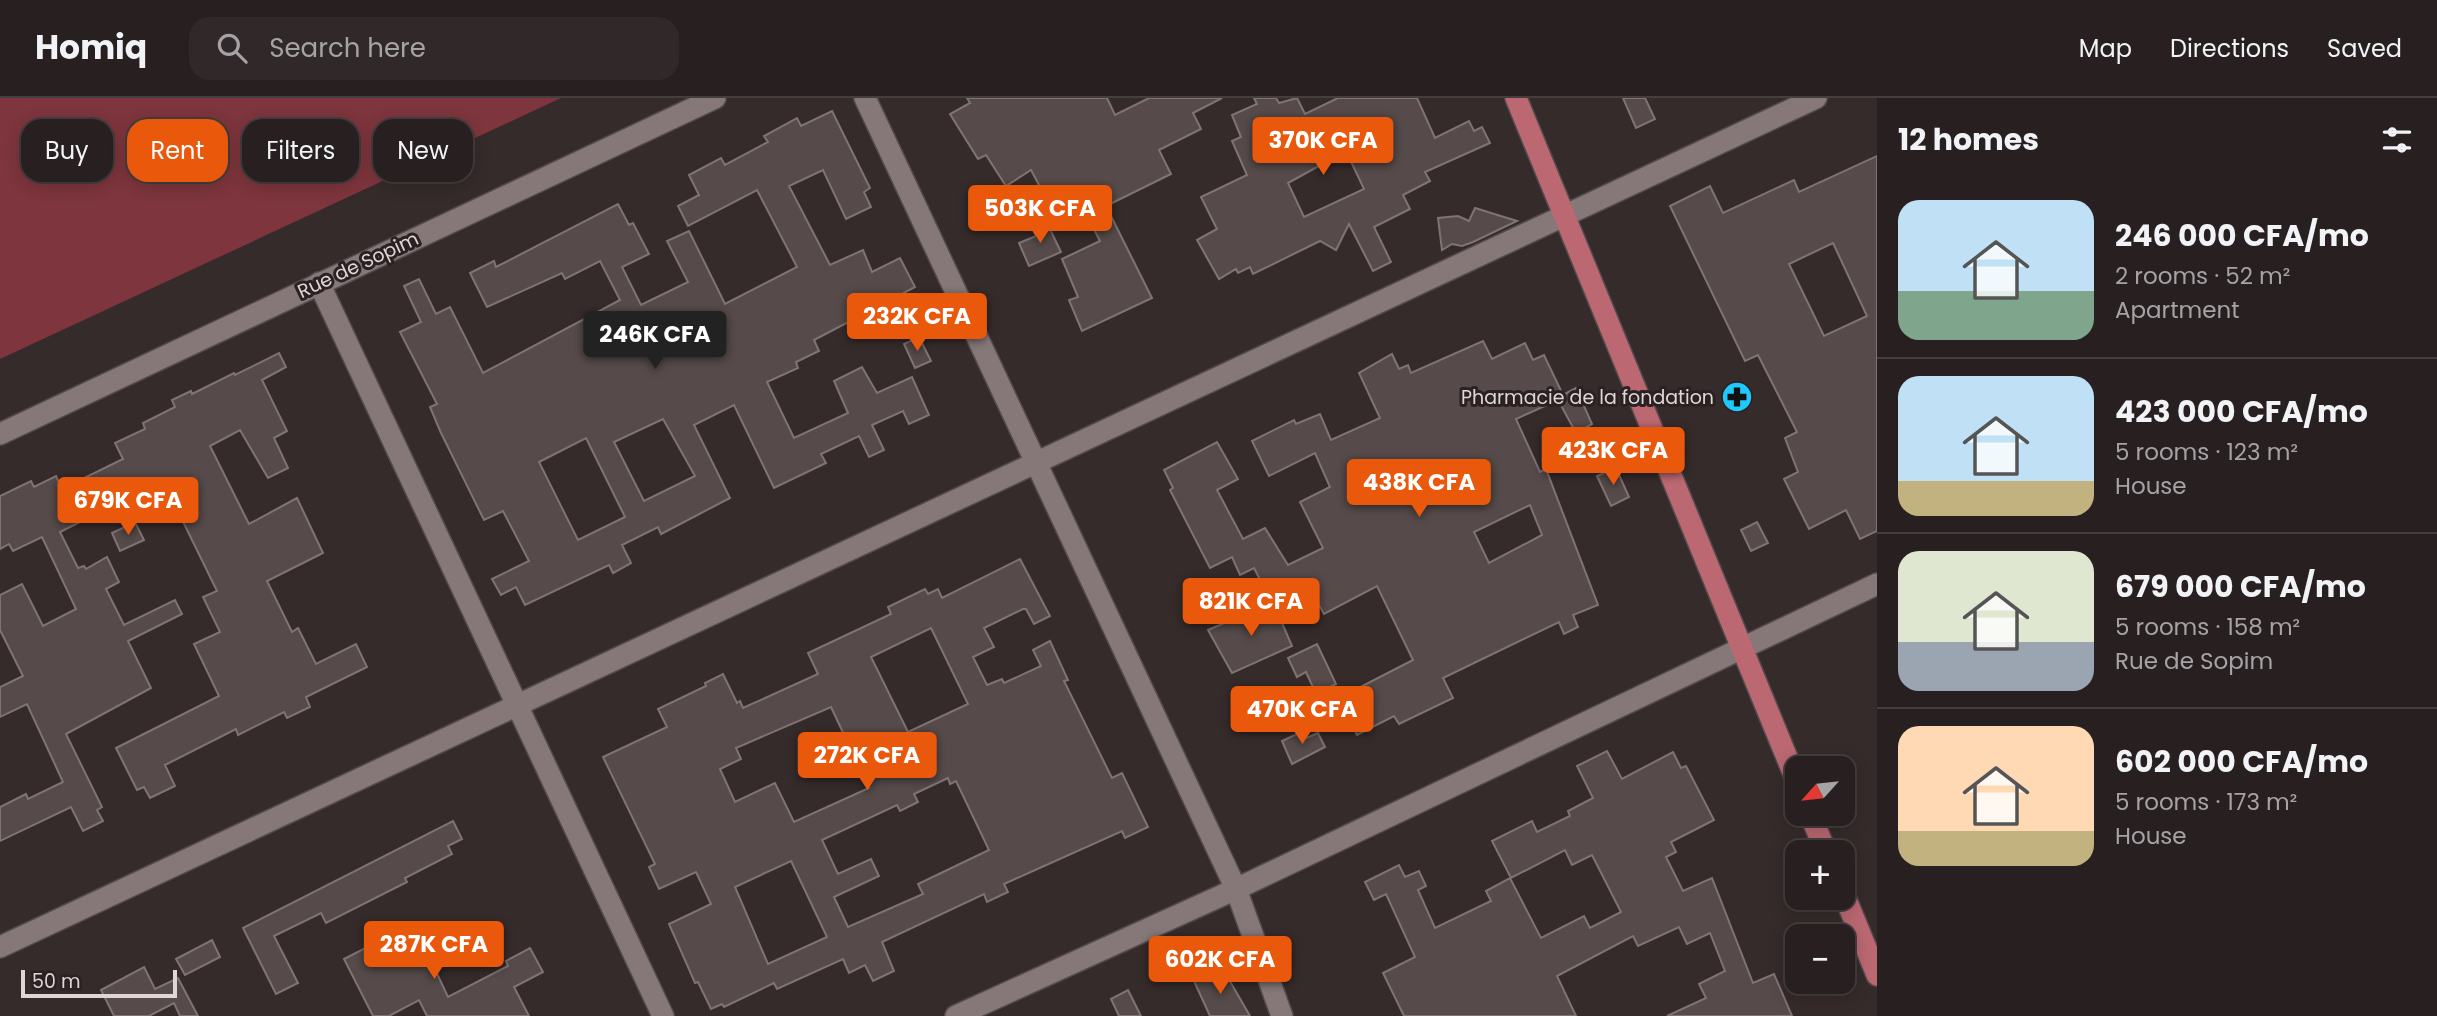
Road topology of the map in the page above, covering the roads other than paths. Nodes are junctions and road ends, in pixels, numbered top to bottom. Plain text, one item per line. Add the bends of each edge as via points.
1 (715, 98) edge
2 (865, 98) edge
3 (1516, 98) edge
4 (1816, 98) edge
5 (1564, 216) junction
6 (319, 284) junction
7 (0, 434) edge
8 (1036, 462) junction
9 (1877, 584) edge
10 (1741, 647) junction
11 (517, 705) junction
12 (1786, 756) edge
13 (1236, 889) junction
14 (1850, 910) edge
15 (0, 947) edge
16 (1877, 975) edge
17 (663, 1016) edge
18 (956, 1016) edge
19 (1282, 1016) edge

1 - 6 street, Rue de Sopim
2 - 8 street
3 - 5 main road
4 - 5 street
5 - 8 street
5 - 10 main road
6 - 7 street, Rue de Sopim
6 - 11 street
8 - 11 street
8 - 13 street
9 - 10 street
10 - 12 main road
10 - 13 street
11 - 15 street
11 - 17 street
13 - 18 street
13 - 19 street
14 - 16 main road

